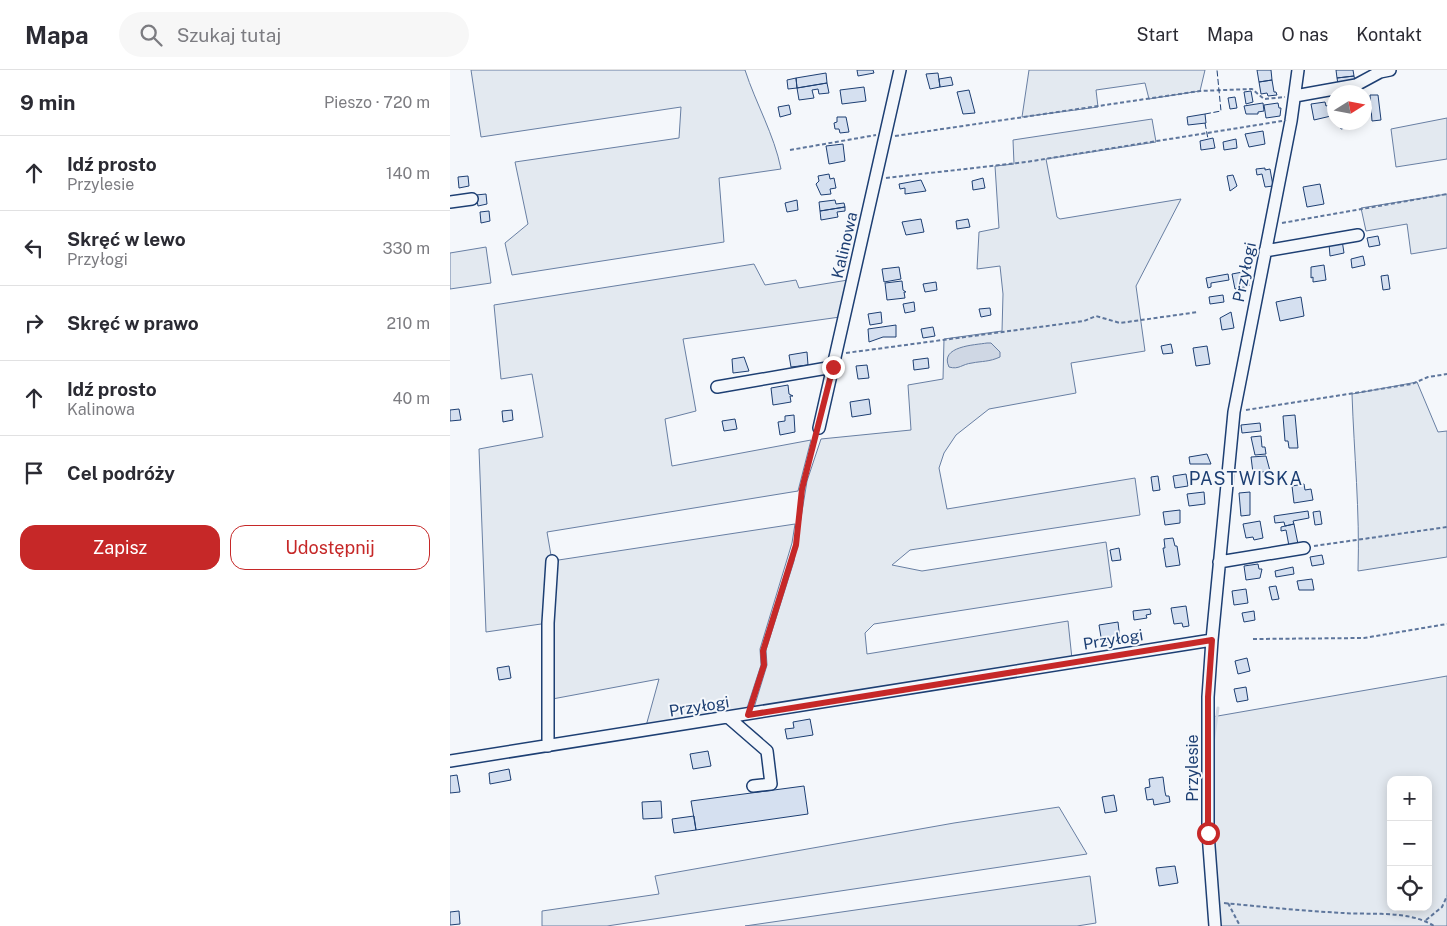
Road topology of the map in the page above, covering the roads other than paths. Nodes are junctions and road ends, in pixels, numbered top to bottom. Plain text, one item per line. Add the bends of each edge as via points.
1 (900, 70) edge
2 (904, 70) edge
3 (1298, 70) edge
4 (1390, 70) edge
5 (1295, 96) junction
6 (472, 199) dead end
7 (450, 202) edge
8 (1358, 235) dead end
9 (1265, 250) junction
10 (833, 367) junction
11 (717, 387) dead end
12 (818, 428) road end
13 (1304, 548) road end
14 (552, 561) dead end
15 (1219, 562) junction
16 (1212, 640) junction
17 (730, 718) junction
18 (548, 746) junction
19 (450, 761) edge
20 (753, 786) dead end
21 (1215, 926) edge

1 - 2 street
1 - 10 street, Kalinowa
3 - 5 street, Przyłogi
4 - 5 street via 1356,85
5 - 9 street, Przyłogi
6 - 7 street
8 - 9 street
9 - 15 street, Przyłogi via 1234,412
10 - 11 street
10 - 12 street, Kalinowa
13 - 15 street
14 - 18 street via 548,623
15 - 16 street, Przyłogi
16 - 17 street, Przyłogi
16 - 21 street, Przylesie via 1208,697 1208,825
17 - 18 street, Przyłogi
17 - 20 street via 767,752 771,784
18 - 19 street, Przyłogi

